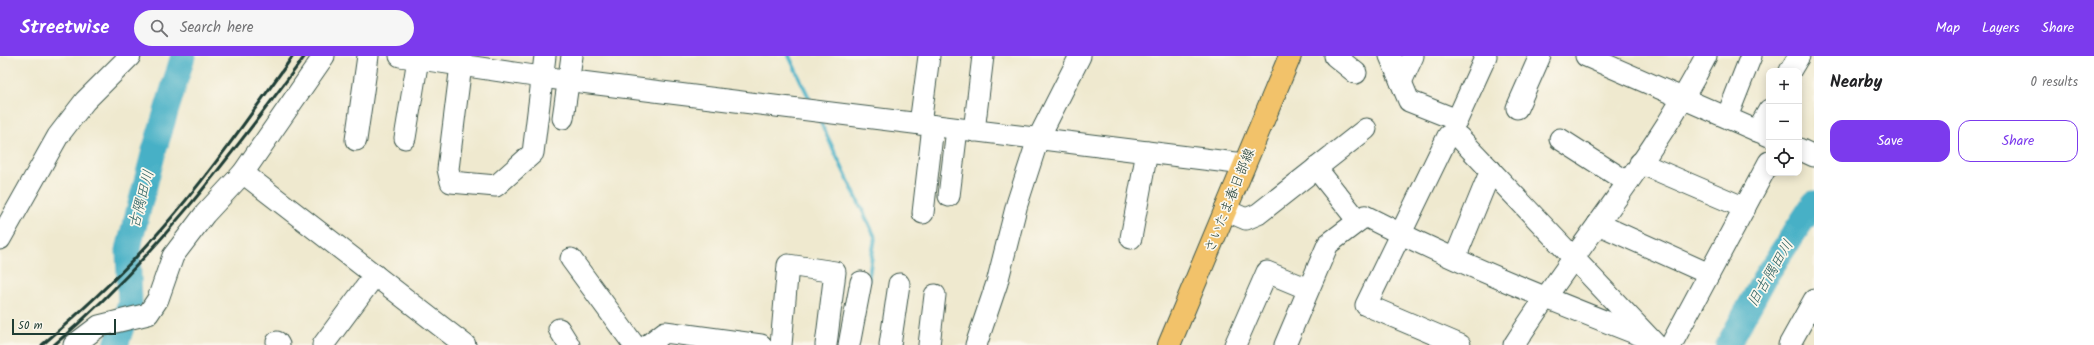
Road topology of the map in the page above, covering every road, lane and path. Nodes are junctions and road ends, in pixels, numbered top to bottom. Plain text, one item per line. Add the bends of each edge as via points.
1 (130, 56) edge
2 (324, 56) edge
3 (368, 56) edge
4 (545, 56) edge
5 (572, 56) edge
6 (929, 56) edge
7 (983, 56) edge
8 (1080, 56) edge
9 (1290, 56) edge
10 (1335, 56) edge
11 (1390, 56) edge
12 (1413, 56) edge
13 (1486, 56) edge
14 (1540, 56) edge
15 (1586, 56) edge
16 (1706, 56) edge
17 (1751, 56) edge
18 (1799, 56) edge
19 (409, 57) edge
20 (474, 63) edge
21 (1792, 68) edge
22 (1356, 73) dead end
23 (541, 76) junction
24 (570, 80) junction
25 (1401, 82) junction
26 (1685, 98) junction
27 (1517, 108) dead end
28 (1726, 117) junction
29 (562, 118) dead end
30 (1766, 122) edge
31 (926, 125) junction
32 (1366, 129) dead end
33 (965, 130) junction
34 (1763, 133) edge
35 (405, 138) dead end
36 (1038, 139) junction
37 (1560, 139) dead end
38 (356, 140) dead end
39 (1802, 151) edge
40 (1147, 152) junction
41 (1814, 156) edge
42 (1640, 163) junction
43 (1244, 164) junction
44 (1316, 168) junction
45 (1766, 168) edge
46 (1491, 170) junction
47 (243, 173) junction
48 (1627, 182) junction
49 (949, 196) dead end
50 (1745, 208) junction
51 (1225, 210) junction
52 (923, 213) dead end
53 (1358, 221) junction
54 (1598, 224) junction
55 (1399, 234) junction
56 (1131, 238) dead end
57 (0, 239) edge
58 (1454, 258) junction
59 (1575, 258) junction
60 (571, 259) dead end
61 (1709, 274) junction
62 (375, 275) junction
63 (861, 282) dead end
64 (899, 284) dead end
65 (1308, 289) junction
66 (935, 295) dead end
67 (1544, 298) junction
68 (1814, 300) edge
69 (96, 335) edge
70 (1653, 342) edge
71 (74, 345) edge
72 (323, 345) edge
73 (465, 345) edge
74 (634, 345) edge
75 (648, 345) edge
76 (761, 345) edge
77 (780, 345) edge
78 (826, 345) edge
79 (849, 345) edge
80 (890, 345) edge
81 (930, 345) edge
82 (976, 345) edge
83 (1170, 345) edge
84 (1235, 345) edge
85 (1285, 345) edge
86 (1460, 345) edge
87 (1514, 345) edge
88 (1671, 345) edge
89 (1790, 345) edge

1 - 57 street via 85,101 58,136
2 - 47 street
3 - 38 street
4 - 23 street
5 - 24 street
6 - 31 street
7 - 33 street
8 - 36 street
9 - 43 main road, さいたま春日部線
10 - 22 street
11 - 25 street
12 - 25 street
13 - 25 street via 1457,120 1409,101
14 - 27 street
15 - 26 street
16 - 26 street
17 - 28 street
18 - 21 street
19 - 20 street
19 - 35 street
20 - 23 street
20 - 23 street via 448,169 451,182 496,186 533,153
23 - 24 street
24 - 29 street
24 - 31 street
26 - 28 street
26 - 42 street
28 - 34 street
30 - 34 street
31 - 33 street
31 - 52 street
32 - 44 street
33 - 36 street
33 - 49 street
36 - 40 street
36 - 82 street
37 - 48 street
39 - 41 street
40 - 43 street
40 - 56 street
42 - 48 street
42 - 50 street
43 - 51 main road, さいたま春日部線
44 - 51 street via 1258,214 1246,219
44 - 53 street
45 - 50 street
46 - 55 street via 1459,137 1448,136
46 - 58 street
46 - 59 street
47 - 62 street
47 - 69 street via 205,214 173,256 158,298 148,314
48 - 54 street
50 - 61 street
51 - 83 main road, さいたま春日部線
53 - 55 street via 1364,216
53 - 65 street via 1328,244
54 - 59 street
54 - 61 street
55 - 58 street
55 - 86 street via 1366,305
58 - 67 street
59 - 67 street
59 - 70 street
60 - 74 street
61 - 88 street
62 - 72 street
62 - 73 street
63 - 79 street
64 - 80 street
65 - 84 street via 1267,272
65 - 85 street
66 - 81 street
67 - 70 street
67 - 87 street
68 - 89 street
69 - 71 street
75 - 76 street via 665,332
77 - 78 street via 788,265 835,272

